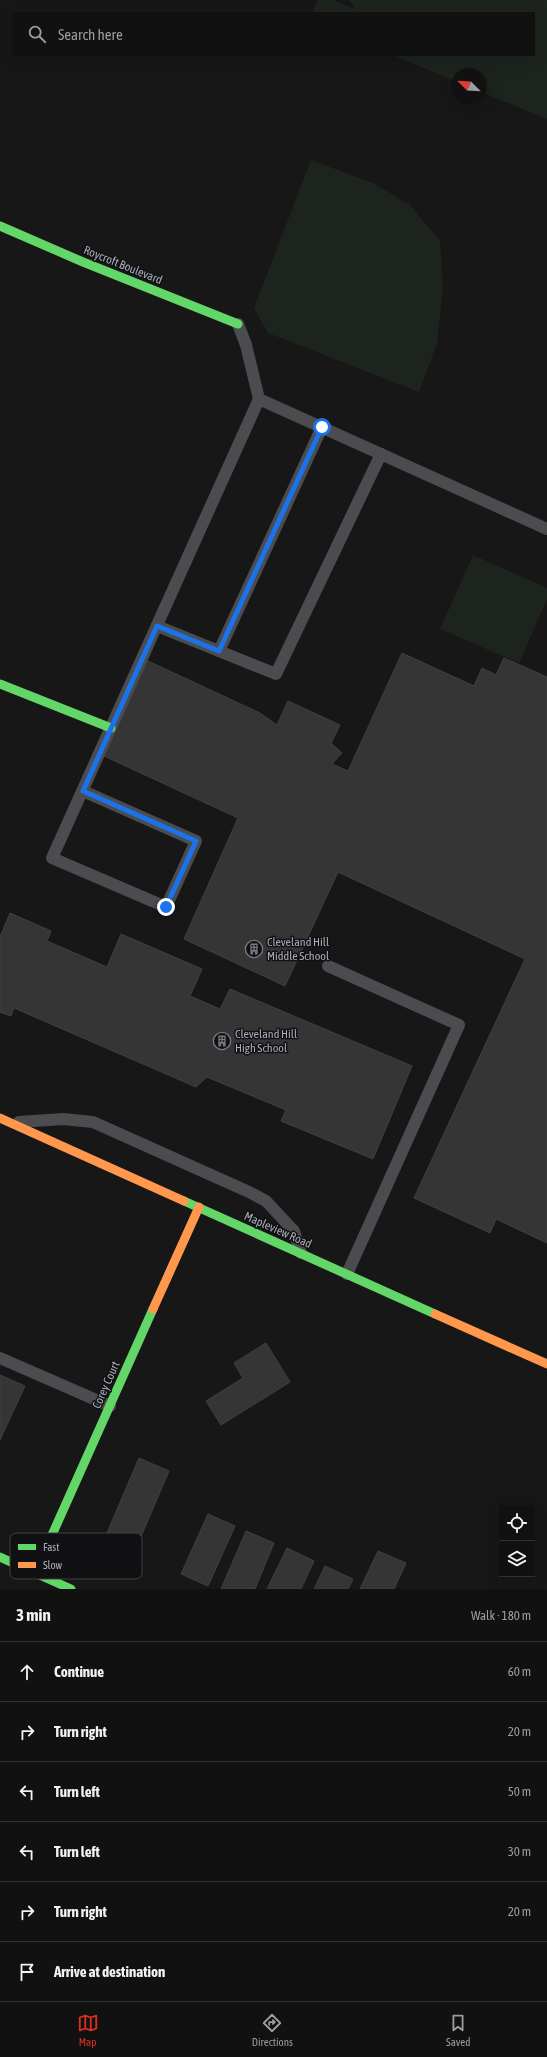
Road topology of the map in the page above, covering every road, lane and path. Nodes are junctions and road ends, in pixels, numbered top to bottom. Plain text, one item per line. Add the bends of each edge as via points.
1 (0, 226) edge
2 (238, 324) joint
3 (259, 399) junction
4 (322, 427) junction
5 (381, 454) junction
6 (547, 529) edge
7 (157, 626) junction
8 (219, 651) junction
9 (0, 684) edge
10 (111, 728) junction
11 (83, 791) junction
12 (328, 966) dead end
13 (6, 1120) edge
14 (199, 1207) junction
15 (301, 1253) junction
16 (347, 1274) junction
17 (0, 1358) edge
18 (547, 1364) edge
19 (110, 1406) junction
20 (53, 1533) edge
21 (0, 1557) edge
22 (10, 1562) edge
23 (48, 1579) edge
24 (71, 1589) edge

1 - 2 street, Roycroft Boulevard
2 - 3 lane via 246,345
3 - 4 lane
3 - 7 lane
4 - 5 lane
4 - 8 lane
5 - 6 lane
5 - 8 lane via 276,674
7 - 8 lane
7 - 10 lane
9 - 10 street
10 - 11 lane
11 - 11 lane via 52,858 166,907 196,841
12 - 16 lane via 460,1025
13 - 14 street, Mapleview Road
13 - 15 lane via 63,1119 93,1122 107,1128 266,1201 294,1231
14 - 15 street, Mapleview Road
14 - 19 street, Corey Court
15 - 16 street, Mapleview Road
16 - 18 street, Mapleview Road
17 - 19 lane
19 - 20 street, Corey Court
21 - 22 street
23 - 24 street

